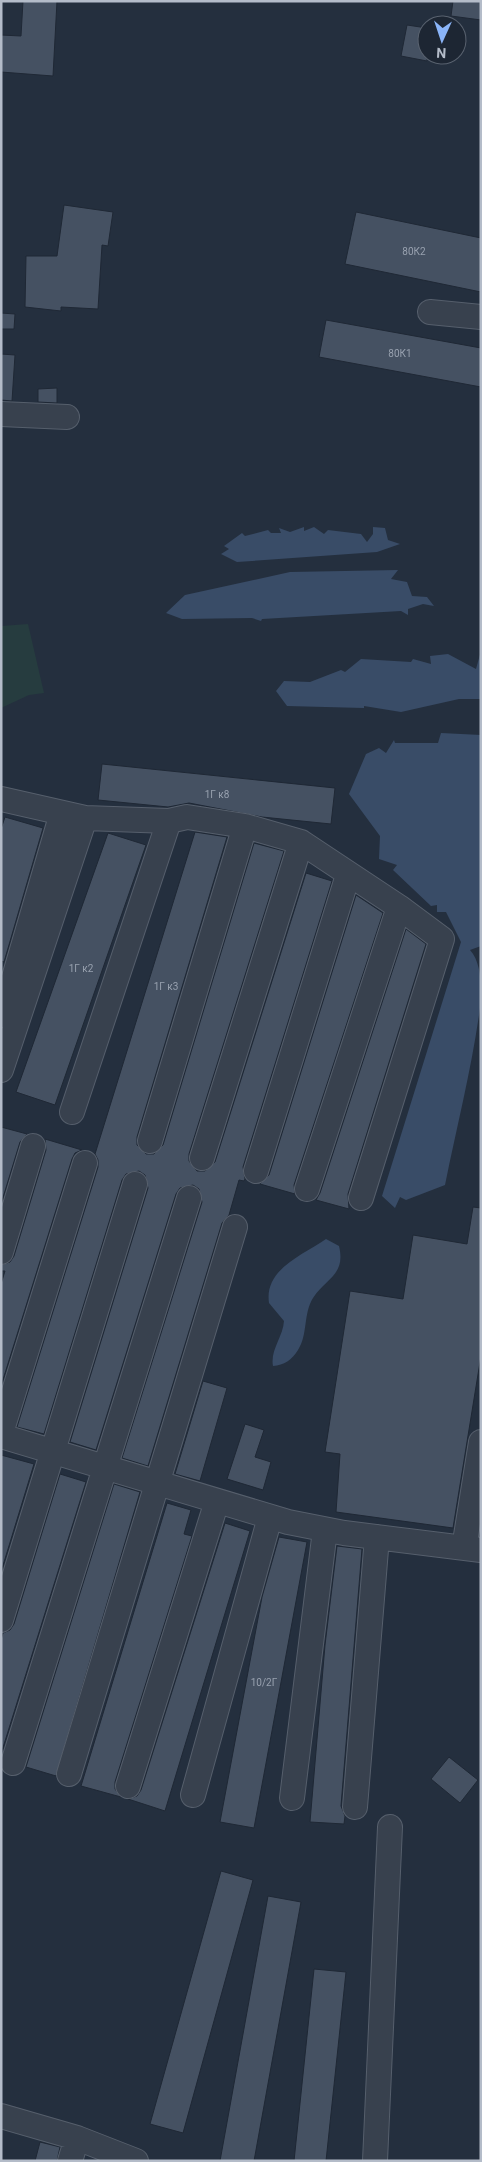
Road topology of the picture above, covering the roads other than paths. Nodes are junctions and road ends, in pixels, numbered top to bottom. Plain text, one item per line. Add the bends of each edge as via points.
1 (430, 312) dead end
2 (481, 317) edge
3 (1, 414) edge
4 (67, 417) dead end
5 (1, 799) edge
6 (62, 813) junction
7 (85, 818) junction
8 (169, 821) junction
9 (245, 826) junction
10 (301, 842) junction
11 (348, 876) junction
12 (399, 908) junction
13 (1, 1022) edge
14 (1, 1070) edge
15 (72, 1112) dead end
16 (150, 1141) dead end
17 (33, 1146) dead end
18 (202, 1158) dead end
19 (85, 1163) dead end
20 (256, 1171) dead end
21 (135, 1184) dead end
22 (307, 1189) dead end
23 (190, 1198) dead end
24 (361, 1198) dead end
25 (235, 1227) dead end
26 (1, 1252) edge
27 (1, 1435) edge
28 (481, 1442) edge
29 (54, 1452) junction
30 (106, 1468) junction
31 (156, 1483) junction
32 (217, 1501) junction
33 (270, 1517) junction
34 (325, 1530) junction
35 (377, 1537) junction
36 (472, 1549) edge
37 (1, 1620) edge
38 (12, 1763) dead end
39 (69, 1774) dead end
40 (128, 1786) dead end
41 (193, 1794) dead end
42 (292, 1798) dead end
43 (355, 1807) dead end
44 (390, 1827) dead end
45 (1, 2116) edge
46 (77, 2138) junction
47 (131, 2160) edge
48 (70, 2161) edge
49 (375, 2161) edge

1 - 2 lane
3 - 4 lane
5 - 6 lane
6 - 7 lane
6 - 13 lane
7 - 8 lane
7 - 14 lane
8 - 9 lane via 187,817
8 - 15 lane
9 - 10 lane
9 - 16 lane
10 - 11 lane
10 - 18 lane
11 - 12 lane
11 - 20 lane
12 - 22 lane
12 - 24 lane via 442,939
17 - 26 lane
19 - 27 lane
21 - 29 lane
23 - 30 lane
25 - 31 lane
27 - 29 lane
28 - 36 lane
29 - 30 lane
29 - 37 lane
30 - 31 lane
30 - 38 lane
31 - 32 lane
31 - 39 lane
32 - 33 lane
32 - 40 lane
33 - 34 lane
33 - 41 lane
34 - 35 lane
34 - 42 lane
35 - 36 lane
35 - 43 lane
44 - 49 lane
45 - 46 lane
46 - 47 lane
46 - 48 lane

